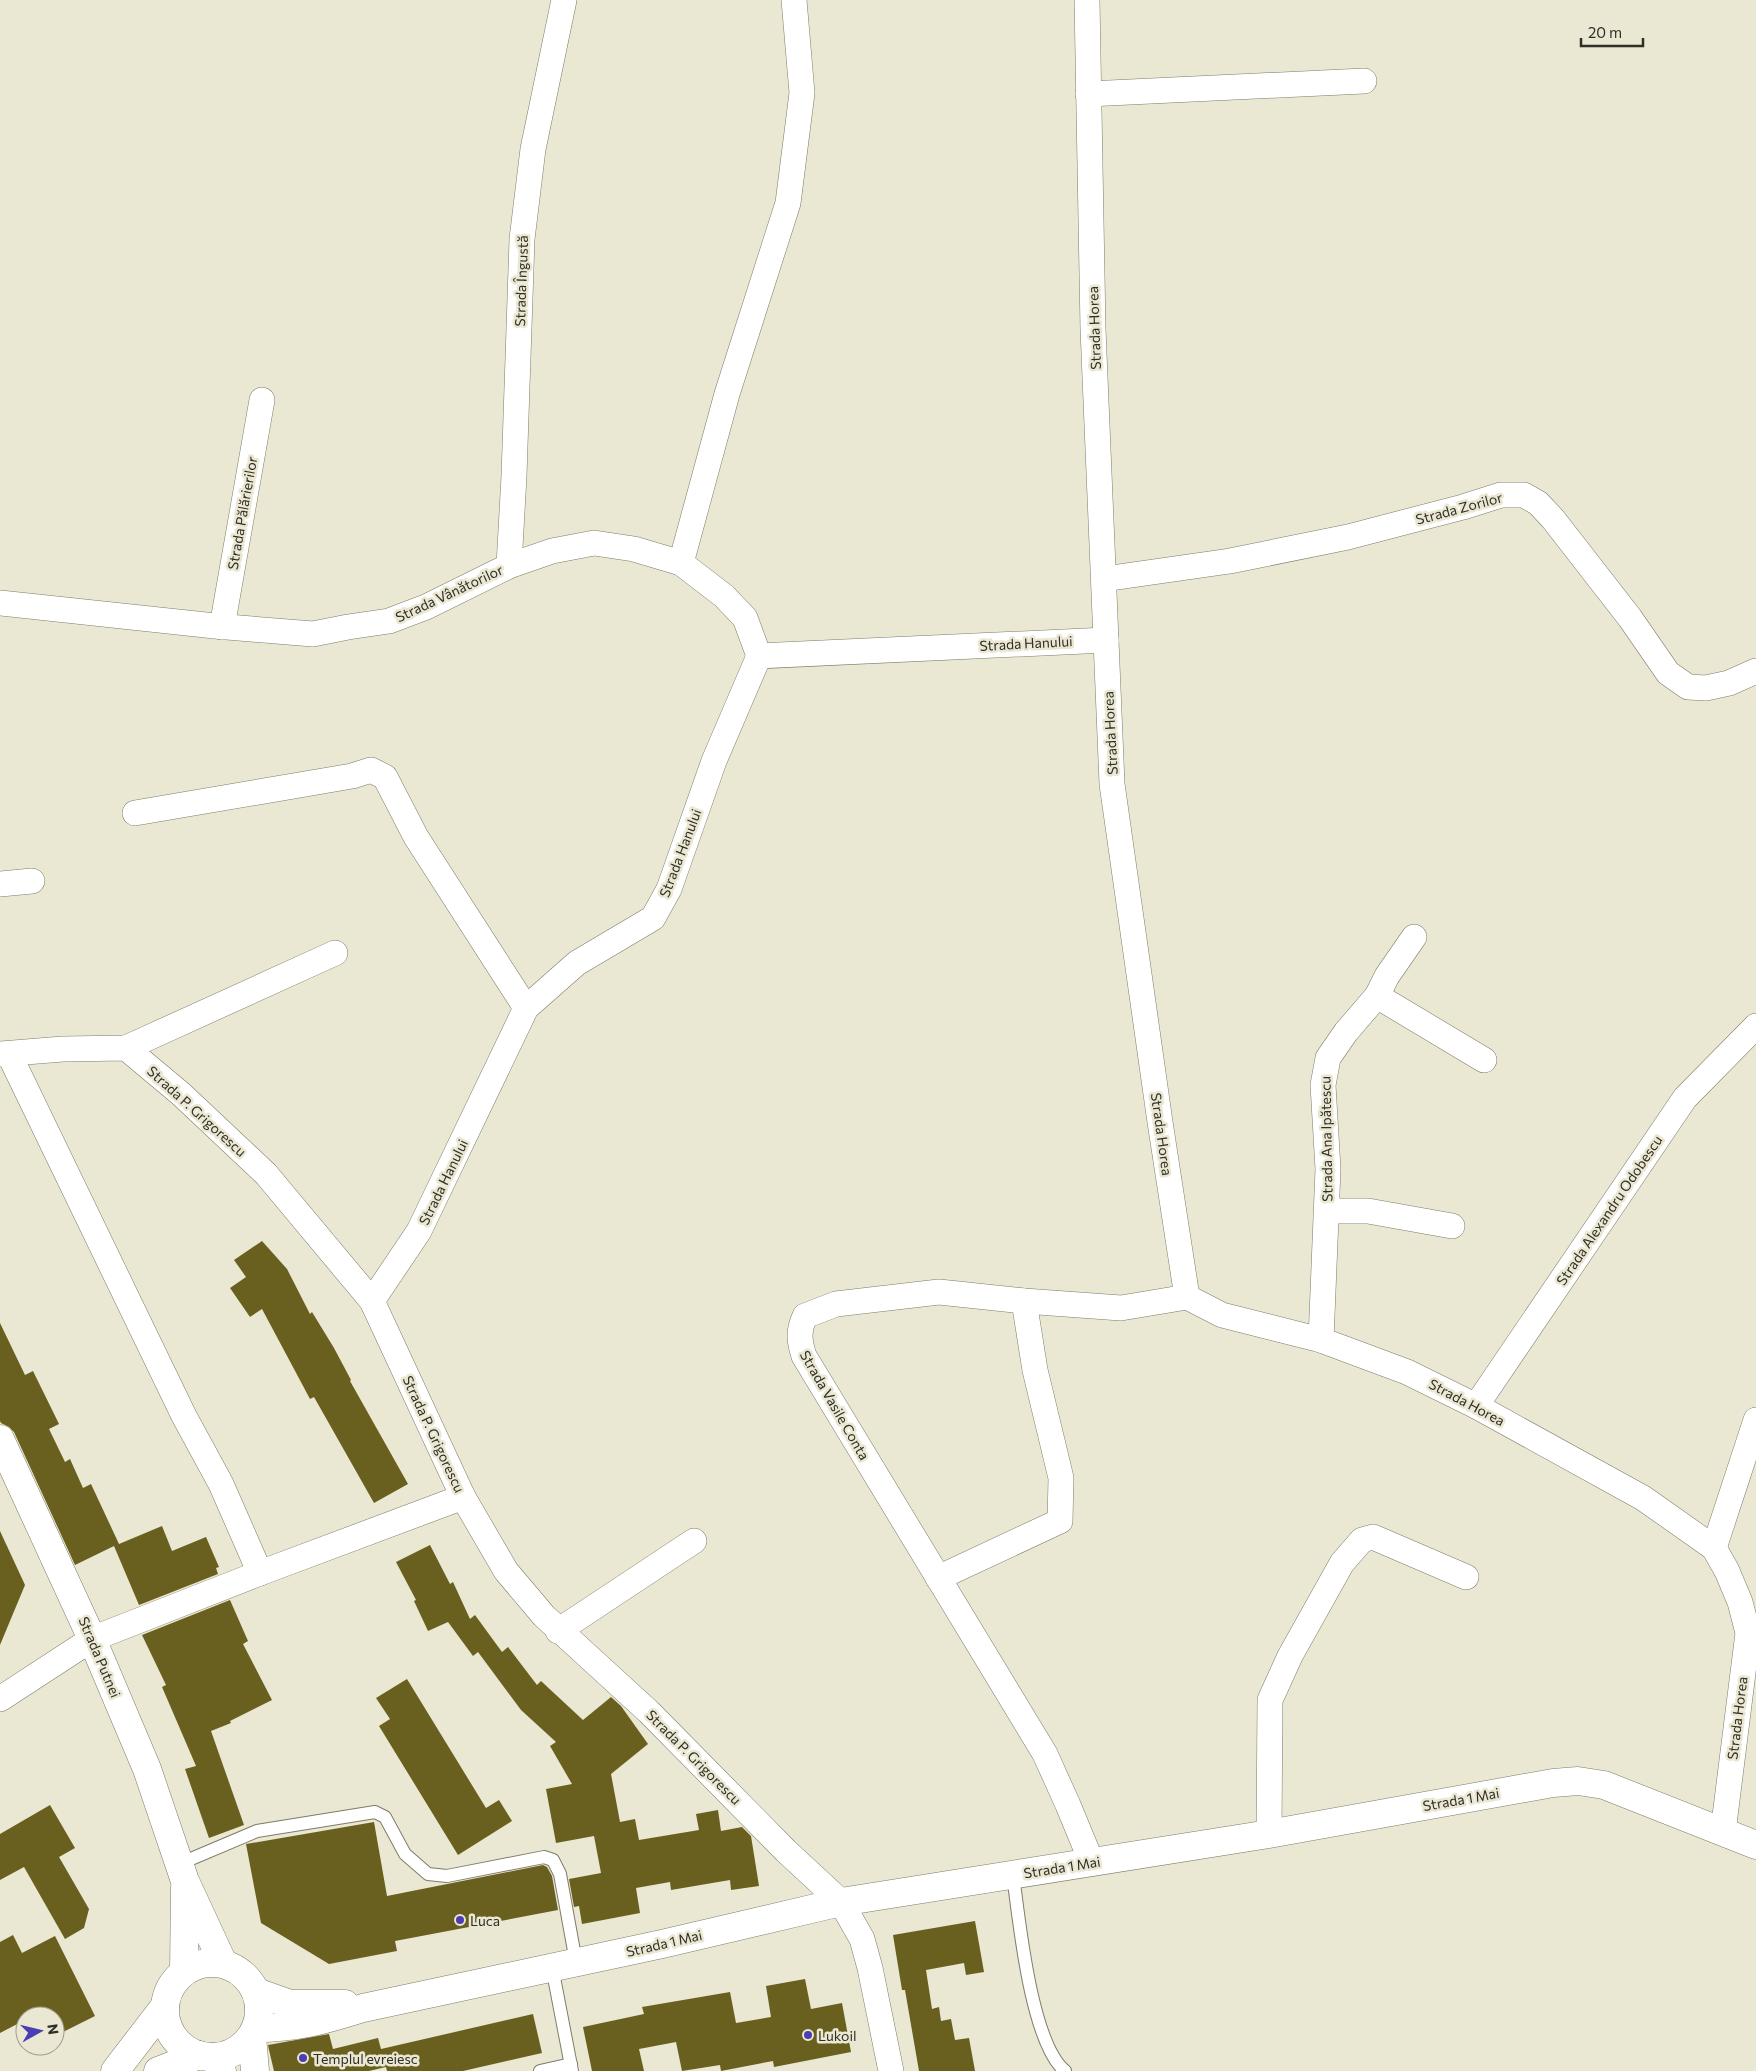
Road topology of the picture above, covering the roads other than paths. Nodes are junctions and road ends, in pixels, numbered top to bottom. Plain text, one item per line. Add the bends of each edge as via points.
1 (564, 0) edge
2 (794, 0) edge
3 (1087, 0) edge
4 (1364, 81) dead end
5 (1088, 94) junction
6 (262, 400) dead end
7 (681, 563) junction
8 (509, 566) junction
9 (1104, 579) junction
10 (0, 602) edge
11 (222, 627) junction
12 (1106, 640) junction
13 (759, 656) junction
14 (1756, 671) edge
15 (135, 813) dead end
16 (32, 881) dead end
17 (0, 884) edge
18 (1414, 937) dead end
19 (335, 954) dead end
20 (1377, 996) junction
21 (526, 1008) junction
22 (1756, 1026) edge
23 (126, 1048) junction
24 (5, 1054) edge
25 (1484, 1060) dead end
26 (1327, 1210) junction
27 (1452, 1226) dead end
28 (1187, 1297) junction
29 (1024, 1301) junction
30 (372, 1302) junction
31 (1321, 1340) junction
32 (1476, 1406) junction
33 (1756, 1420) edge
34 (0, 1439) edge
35 (464, 1497) junction
36 (694, 1541) dead end
37 (1714, 1548) junction
38 (260, 1573) junction
39 (1466, 1577) dead end
40 (938, 1578) junction
41 (558, 1631) junction
42 (1752, 1631) edge
43 (92, 1639) junction
44 (0, 1699) edge
45 (1723, 1832) junction
46 (1268, 1834) junction
47 (1756, 1845) edge
48 (1092, 1863) junction
49 (182, 1872) junction
50 (1013, 1875) junction
51 (841, 1902) junction
52 (223, 1963) junction
53 (564, 1965) junction
54 (184, 1972) junction
55 (256, 1992) junction
56 (165, 2006) junction
57 (363, 2008) junction
58 (254, 2032) junction
59 (212, 2061) edge
60 (571, 2068) edge
61 (115, 2071) edge
62 (158, 2071) edge
63 (256, 2071) edge
64 (540, 2071) edge
65 (891, 2071) edge
66 (1065, 2071) edge

1 - 8 street, Strada Îngustă via 533,150 522,239
2 - 7 street via 802,93 788,203 727,394
3 - 5 street, Strada Horea
4 - 5 street
5 - 9 street, Strada Horea
6 - 11 street, Strada Pălărierilor
7 - 8 street, Strada Vânătorilor via 634,549 594,543 552,551
7 - 13 street, Strada Vânătorilor via 724,596 745,618
8 - 11 street, Strada Vânătorilor via 388,622 313,634
9 - 12 street, Strada Horea
9 - 14 street, Strada Zorilor via 1230,561 1348,537 1501,495 1524,495 1538,503 1553,519 1668,673 1688,687 1706,688 1729,683
10 - 11 street, Strada Vânătorilor
12 - 13 street, Strada Hanului
12 - 28 street, Strada Horea via 1112,784
13 - 21 street, Strada Hanului via 714,761 669,889 653,918 577,963
15 - 21 street via 371,770 385,777 416,837
16 - 17 street
18 - 20 street, Strada Ana Ipătescu
19 - 23 street
20 - 25 street
20 - 26 street, Strada Ana Ipătescu via 1328,1058 1323,1085
21 - 30 street, Strada Hanului via 419,1231
22 - 32 street, Strada Alexandru Odobescu via 1686,1098
23 - 24 street
23 - 30 street, Strada P. Grigorescu via 181,1094 266,1174
24 - 38 street via 184,1416 221,1484
26 - 27 street via 1368,1211
26 - 31 street, Strada Ana Ipătescu
28 - 29 street, Strada Vasile Conta via 1121,1308
28 - 31 street, Strada Horea via 1222,1315
29 - 40 street via 1035,1370 1061,1478 1060,1521
29 - 40 street, Strada Vasile Conta via 939,1292 836,1304 805,1316 800,1327 799,1339 804,1356
30 - 35 street, Strada P. Grigorescu
31 - 32 street, Strada Horea via 1408,1372
32 - 37 street, Strada Horea via 1643,1498
33 - 37 street
34 - 43 main road, Strada Putnei
35 - 38 street
35 - 41 street, Strada P. Grigorescu via 506,1571
36 - 41 street
37 - 42 street, Strada Horea
38 - 43 street
39 - 46 street via 1373,1537 1362,1540 1342,1562 1290,1656 1270,1700
40 - 48 street, Strada Vasile Conta via 1045,1754
41 - 51 street, Strada P. Grigorescu via 649,1712
42 - 45 street, Strada Horea
43 - 44 street
43 - 49 main road, Strada Putnei via 147,1768
45 - 46 main road, Strada 1 Mai via 1604,1785 1578,1781
45 - 47 main road, Strada 1 Mai
46 - 48 main road, Strada 1 Mai
48 - 50 main road, Strada 1 Mai
49 - 52 main road, Strada Putnei
49 - 53 lane via 257,1831 375,1812 385,1817 404,1854 428,1874 446,1876 544,1857 553,1860 560,1874
49 - 54 main road, Strada Putnei
50 - 51 main road, Strada 1 Mai
50 - 66 lane via 1031,1990 1048,2051
51 - 53 main road, Strada 1 Mai
51 - 65 street, Strada P. Grigorescu via 862,1939
52 - 54 main road via 209,1962
52 - 55 main road via 248,1978
53 - 57 main road, Strada 1 Mai
53 - 60 lane
54 - 56 main road via 174,1981
55 - 57 main road, Strada 1 Mai via 290,2004 345,2004
55 - 58 main road via 260,2006
56 - 59 main road via 166,2022 173,2036 184,2048
56 - 61 main road
57 - 58 main road, Strada 1 Mai via 290,2028
58 - 59 main road via 242,2047
58 - 63 main road
59 - 62 main road
60 - 64 lane

